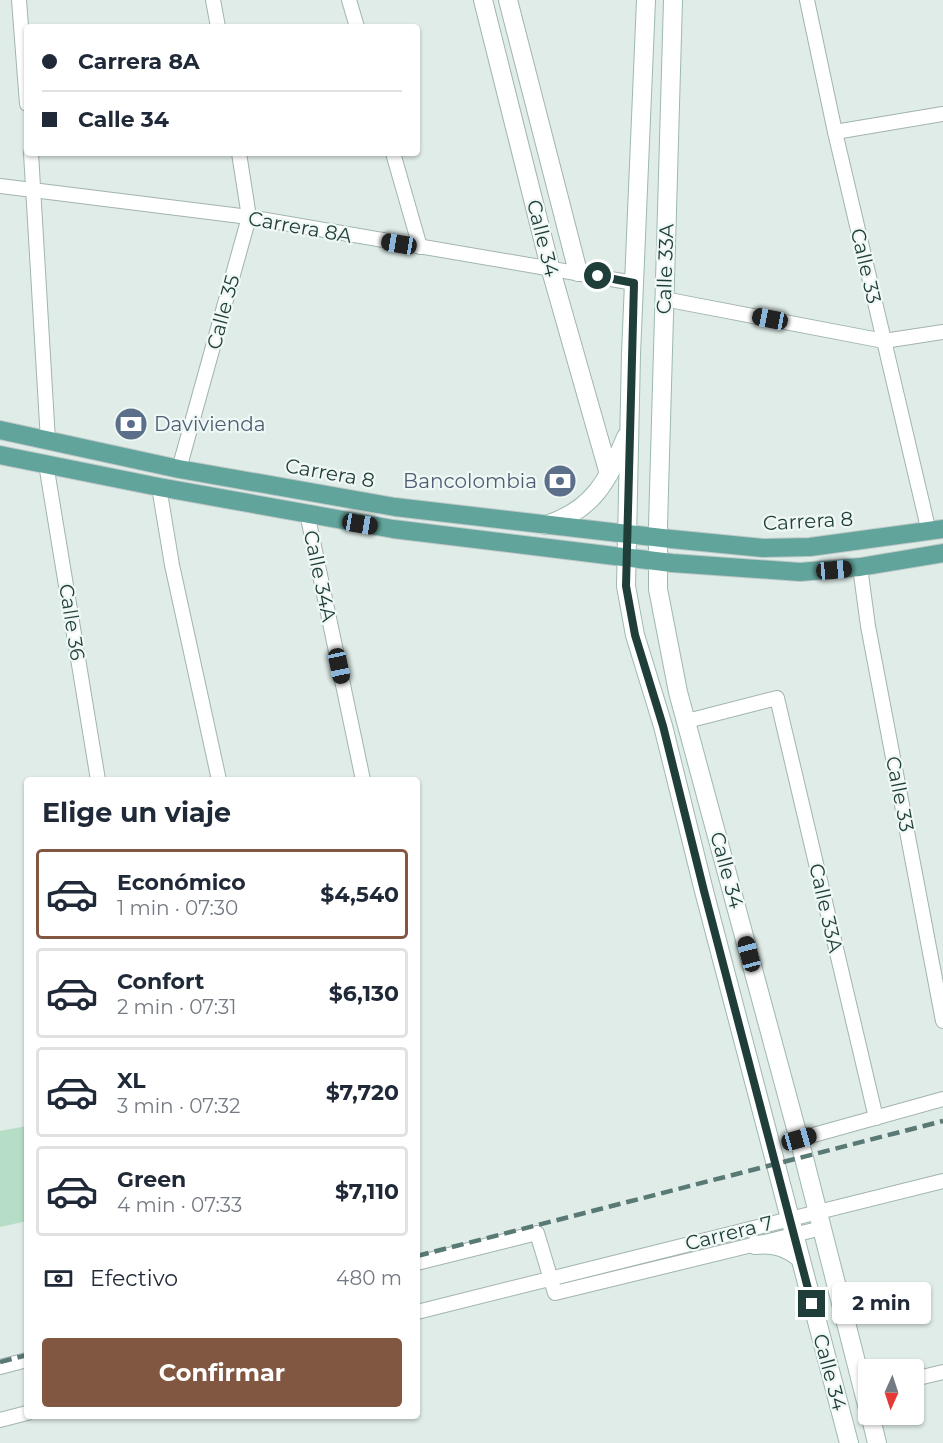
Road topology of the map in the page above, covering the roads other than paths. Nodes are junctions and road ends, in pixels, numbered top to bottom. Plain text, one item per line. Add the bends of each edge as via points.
1 (19, 0) edge
2 (213, 0) edge
3 (350, 0) edge
4 (483, 0) edge
5 (508, 0) edge
6 (646, 0) edge
7 (673, 0) edge
8 (807, 0) edge
9 (217, 24) edge
10 (356, 24) edge
11 (513, 24) junction
12 (490, 30) junction
13 (24, 65) edge
14 (943, 114) edge
15 (835, 132) junction
16 (31, 156) edge
17 (239, 156) edge
18 (394, 156) edge
19 (0, 186) edge
20 (34, 190) junction
21 (249, 217) junction
22 (420, 247) junction
23 (550, 267) junction
24 (578, 272) junction
25 (634, 283) junction
26 (664, 299) junction
27 (943, 332) edge
28 (884, 341) junction
29 (631, 354) junction
30 (630, 427) junction
31 (0, 430) edge
32 (48, 441) junction
33 (0, 455) edge
34 (46, 464) junction
35 (179, 469) junction
36 (609, 474) junction
37 (159, 487) junction
38 (307, 513) junction
39 (546, 525) junction
40 (936, 530) edge
41 (633, 534) junction
42 (658, 537) junction
43 (943, 553) edge
44 (627, 558) junction
45 (657, 562) junction
46 (860, 567) junction
47 (687, 721) junction
48 (98, 777) edge
49 (218, 777) edge
50 (362, 777) edge
51 (730, 885) junction
52 (704, 891) junction
53 (943, 1021) edge
54 (943, 1099) edge
55 (876, 1118) junction
56 (799, 1139) junction
57 (943, 1181) edge
58 (820, 1220) junction
59 (792, 1227) junction
60 (755, 1245) junction
61 (800, 1258) junction
62 (420, 1262) edge
63 (551, 1277) junction
64 (420, 1311) edge
65 (24, 1361) edge
66 (858, 1363) edge
67 (0, 1367) edge
68 (943, 1372) edge
69 (924, 1377) edge
70 (24, 1414) edge
71 (0, 1420) edge
72 (873, 1425) edge
73 (849, 1443) edge
74 (877, 1443) edge

1 - 13 street
2 - 9 street
3 - 10 street
4 - 12 main road, Calle 34
5 - 11 main road, Calle 34
6 - 25 main road, Calle 33A
7 - 26 main road, Calle 33A
8 - 15 street, Calle 33
11 - 12 main road
11 - 24 main road, Calle 34
12 - 23 main road, Calle 34
14 - 15 street
15 - 28 street, Calle 33
16 - 20 street
17 - 21 street, Calle 35
18 - 22 street
19 - 20 street, Carrera 8A
20 - 21 street, Carrera 8A
20 - 32 street
21 - 22 street, Carrera 8A
21 - 35 street, Calle 35
22 - 23 street, Carrera 8A
23 - 24 street, Carrera 8A
23 - 36 main road, Calle 34
24 - 25 street, Carrera 8A
25 - 29 main road, Calle 33A
26 - 28 street
26 - 42 main road, Calle 33A
27 - 28 street
28 - 40 street, Calle 33
29 - 30 main road, Calle 33A
29 - 41 main road via 641,382
30 - 36 main road
30 - 41 main road, Calle 33A
31 - 32 main road, Carrera 8
32 - 35 main road, Carrera 8
33 - 34 main road
34 - 37 main road
34 - 48 street, Calle 36
35 - 39 main road, Carrera 8 via 395,507
36 - 39 main road via 584,506
37 - 38 main road
37 - 49 street
38 - 44 main road via 393,529
38 - 50 street, Calle 34A
39 - 41 main road, Carrera 8
40 - 42 main road, Carrera 8 via 855,542 763,548
41 - 42 main road, Carrera 8
41 - 44 main road, Calle 34
41 - 45 main road
42 - 45 main road, Calle 34
43 - 46 main road
44 - 45 main road
44 - 52 main road, Calle 34 via 626,586 635,635 663,726
45 - 46 main road via 800,572
45 - 47 main road, Calle 34 via 663,618
46 - 53 street, Calle 33
47 - 51 main road, Calle 34
47 - 55 street, Calle 33A via 777,698
51 - 52 main road
51 - 56 main road, Calle 34
52 - 59 main road, Calle 34
54 - 55 street
55 - 56 street
56 - 58 main road, Calle 34
57 - 58 street, Carrera 7
58 - 59 street, Carrera 7
58 - 66 main road, Calle 34
59 - 60 street, Carrera 7
59 - 61 main road, Calle 34
59 - 63 street, Carrera 7
60 - 61 main road via 778,1245
60 - 63 street, Carrera 7 via 555,1293
61 - 73 main road, Calle 34
62 - 63 street via 537,1233
63 - 64 street, Carrera 7
65 - 67 street
68 - 69 street
70 - 71 street
72 - 74 main road, Calle 34

